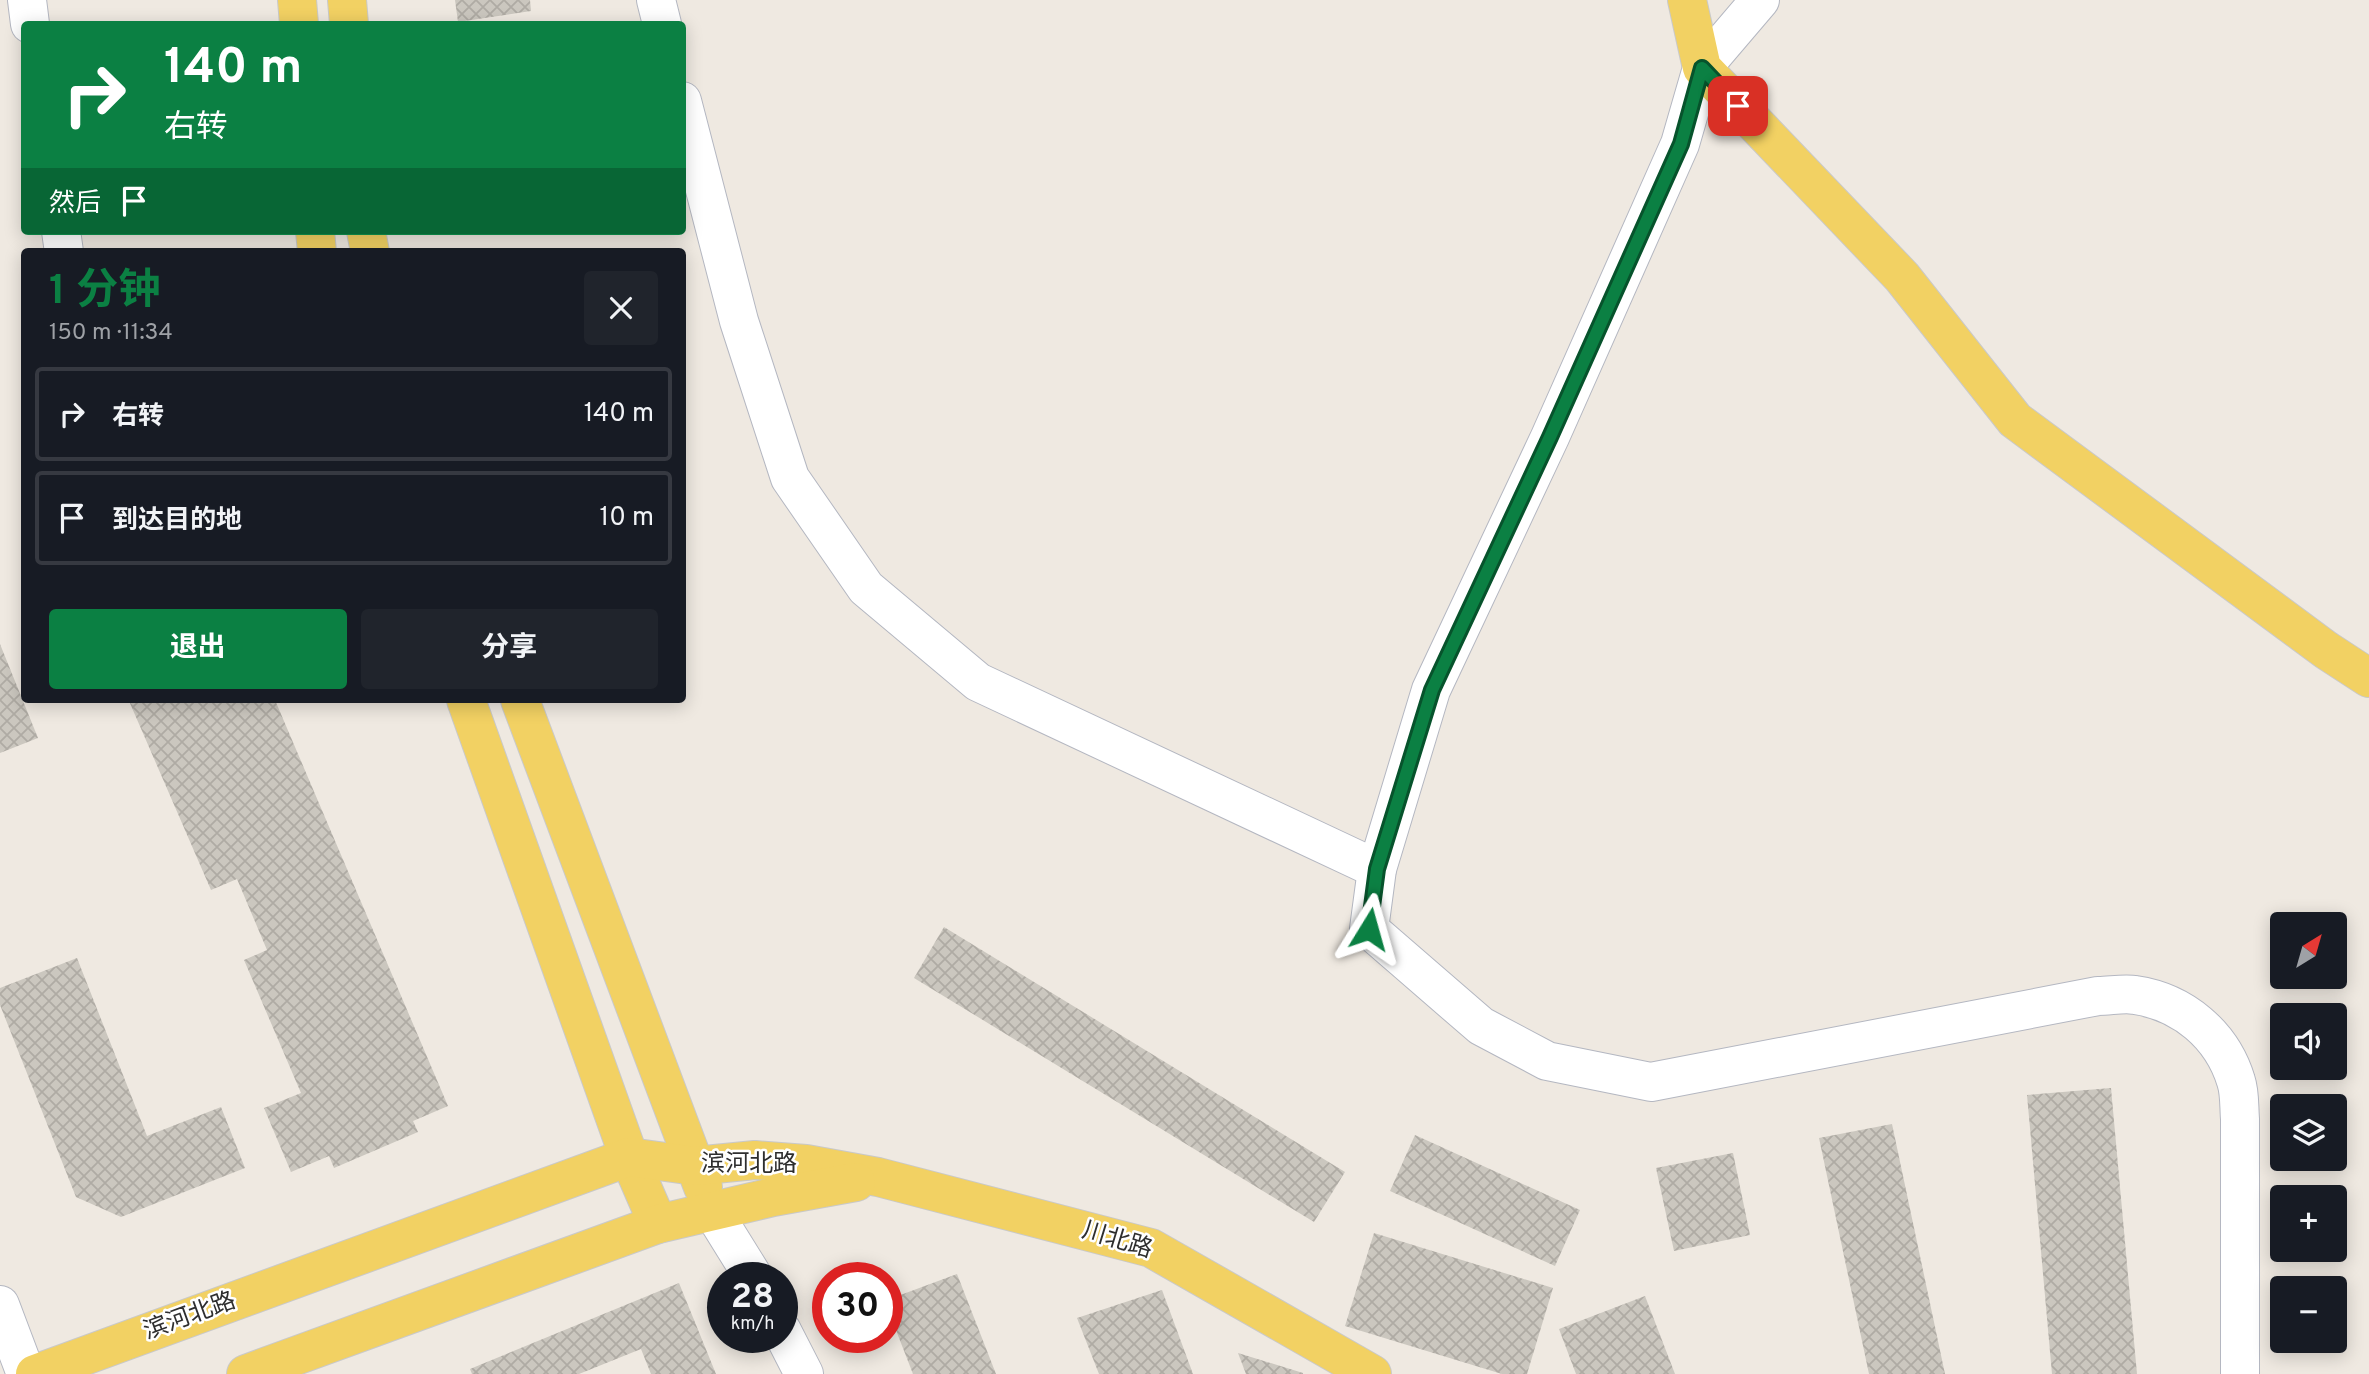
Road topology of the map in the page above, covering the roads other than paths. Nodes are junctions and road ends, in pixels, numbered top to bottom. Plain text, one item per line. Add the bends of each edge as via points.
1 (27, 0) edge
2 (296, 0) edge
3 (347, 0) edge
4 (656, 0) edge
5 (1687, 0) edge
6 (1760, 0) edge
7 (30, 21) edge
8 (299, 21) edge
9 (349, 21) edge
10 (661, 21) edge
11 (1702, 68) junction
12 (686, 116) edge
13 (2369, 678) edge
14 (467, 703) edge
15 (521, 703) edge
16 (1377, 869) junction
17 (629, 1157) junction
18 (695, 1166) junction
19 (878, 1177) junction
20 (713, 1212) junction
21 (658, 1224) junction
22 (744, 1262) edge
23 (0, 1305) edge
24 (793, 1353) edge
25 (26, 1374) edge
26 (35, 1374) edge
27 (246, 1374) edge
28 (804, 1374) edge
29 (1372, 1374) edge
30 (2241, 1374) edge

1 - 7 street
2 - 8 main road
3 - 9 main road
4 - 10 street
5 - 11 main road
6 - 11 street
11 - 13 main road via 1902,277 2015,420
11 - 16 street via 1681,144 1432,690
12 - 16 street via 739,321 790,478 866,588 978,682
14 - 17 main road
15 - 18 main road
16 - 30 street via 1369,929 1481,1026 1547,1061 1651,1082 2098,996 2134,994 2168,1003 2199,1022 2223,1049 2237,1083
17 - 18 main road, 滨河北路
17 - 21 main road
17 - 26 main road, 滨河北路
18 - 19 main road, 滨河北路 via 755,1160
18 - 20 main road
19 - 20 main road, 滨河北路
19 - 29 main road, 川北路 via 1151,1248
20 - 21 main road, 滨河北路
20 - 22 street
21 - 27 main road, 滨河北路
23 - 25 street
24 - 28 street

